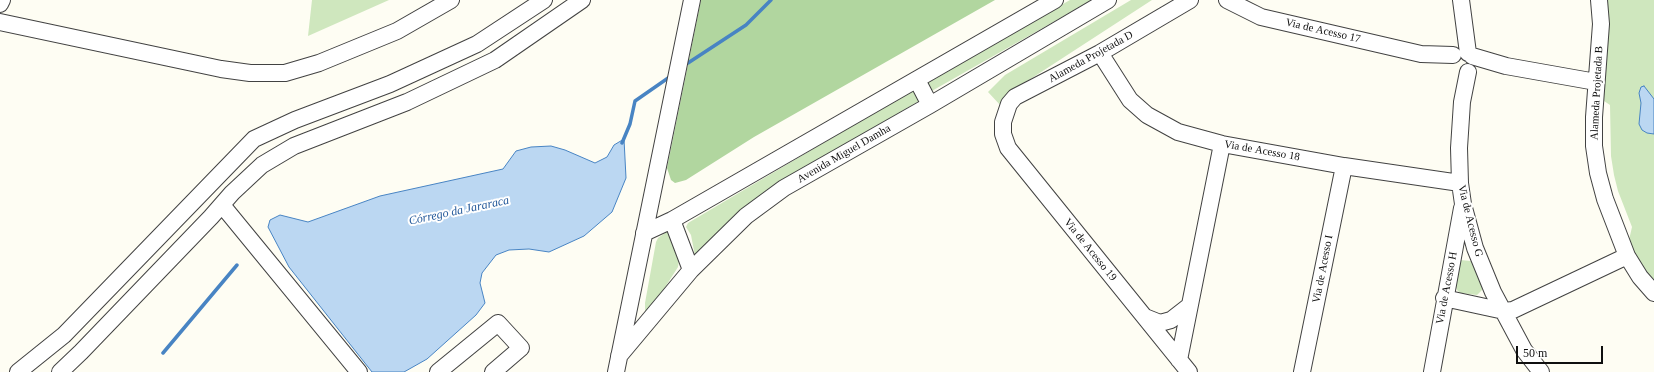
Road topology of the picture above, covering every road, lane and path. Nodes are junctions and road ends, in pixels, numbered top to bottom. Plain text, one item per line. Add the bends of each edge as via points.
1 (2, 0) edge
2 (451, 0) edge
3 (544, 0) edge
4 (582, 0) edge
5 (692, 0) edge
6 (1055, 0) edge
7 (1108, 0) edge
8 (1190, 0) edge
9 (1227, 0) edge
10 (1599, 0) edge
11 (1461, 1) edge
12 (0, 4) edge
13 (0, 22) edge
14 (1100, 53) junction
15 (1462, 62) junction
16 (917, 80) junction
17 (1596, 82) junction
18 (930, 105) junction
19 (1003, 122) joint
20 (1222, 144) junction
21 (1344, 166) junction
22 (217, 178) junction
23 (1460, 183) junction
24 (227, 199) junction
25 (193, 202) junction
26 (1463, 204) junction
27 (211, 218) junction
28 (672, 220) junction
29 (644, 232) junction
30 (1627, 256) junction
31 (691, 270) junction
32 (1654, 292) edge
33 (1444, 298) junction
34 (1189, 306) junction
35 (1504, 311) junction
36 (1145, 317) junction
37 (619, 356) junction
38 (1184, 366) edge
39 (18, 372) edge
40 (60, 372) edge
41 (359, 372) edge
42 (438, 372) edge
43 (493, 372) edge
44 (616, 372) edge
45 (1302, 372) edge
46 (1432, 372) edge
47 (1541, 372) edge

1 - 12 street
2 - 13 street via 397,31 319,63 285,73 222,69
3 - 22 street via 477,44 390,84 295,120 254,139
4 - 24 street via 495,60 407,102 294,146 262,164
5 - 29 street
6 - 16 street
7 - 18 street, Avenida Miguel Damha
8 - 14 street, Alameda Projetada D
9 - 15 street, Via de Acesso 17 via 1261,17
10 - 17 street, Alameda Projetada B via 1601,24
11 - 15 street, Via de Acesso G
14 - 19 street, Alameda Projetada D via 1015,97 1009,104
14 - 20 street, Via de Acesso 18 via 1130,100 1147,115 1178,132
15 - 17 street, Via de Acesso 17 via 1506,66
15 - 23 street, Via de Acesso G
16 - 18 street
16 - 28 street
17 - 30 street, Alameda Projetada B via 1594,146 1598,173 1607,205
18 - 31 street, Avenida Miguel Damha via 784,188 746,216
19 - 36 street, Via de Acesso 19 via 1003,134 1008,148
20 - 21 street, Via de Acesso 18
20 - 34 street
21 - 23 street, Via de Acesso 18
21 - 45 street, Via de Acesso I
22 - 24 street
22 - 25 street
23 - 26 street, Via de Acesso G
24 - 27 street
24 - 41 street
25 - 27 street
25 - 39 street via 64,335
26 - 33 street, Via de Acesso H
26 - 35 street, Via de Acesso G via 1475,248 1493,292
27 - 40 street
28 - 29 street
28 - 31 street
29 - 37 street
30 - 32 street, Alameda Projetada B via 1640,277
30 - 35 street via 1513,310
31 - 37 street, Avenida Miguel Damha
33 - 35 street
33 - 46 street, Via de Acesso H
34 - 36 street via 1171,320 1160,323
34 - 38 street
35 - 47 street, Via de Acesso G via 1524,350
36 - 38 street, Via de Acesso 19
37 - 44 street
42 - 43 street via 498,323 521,348

